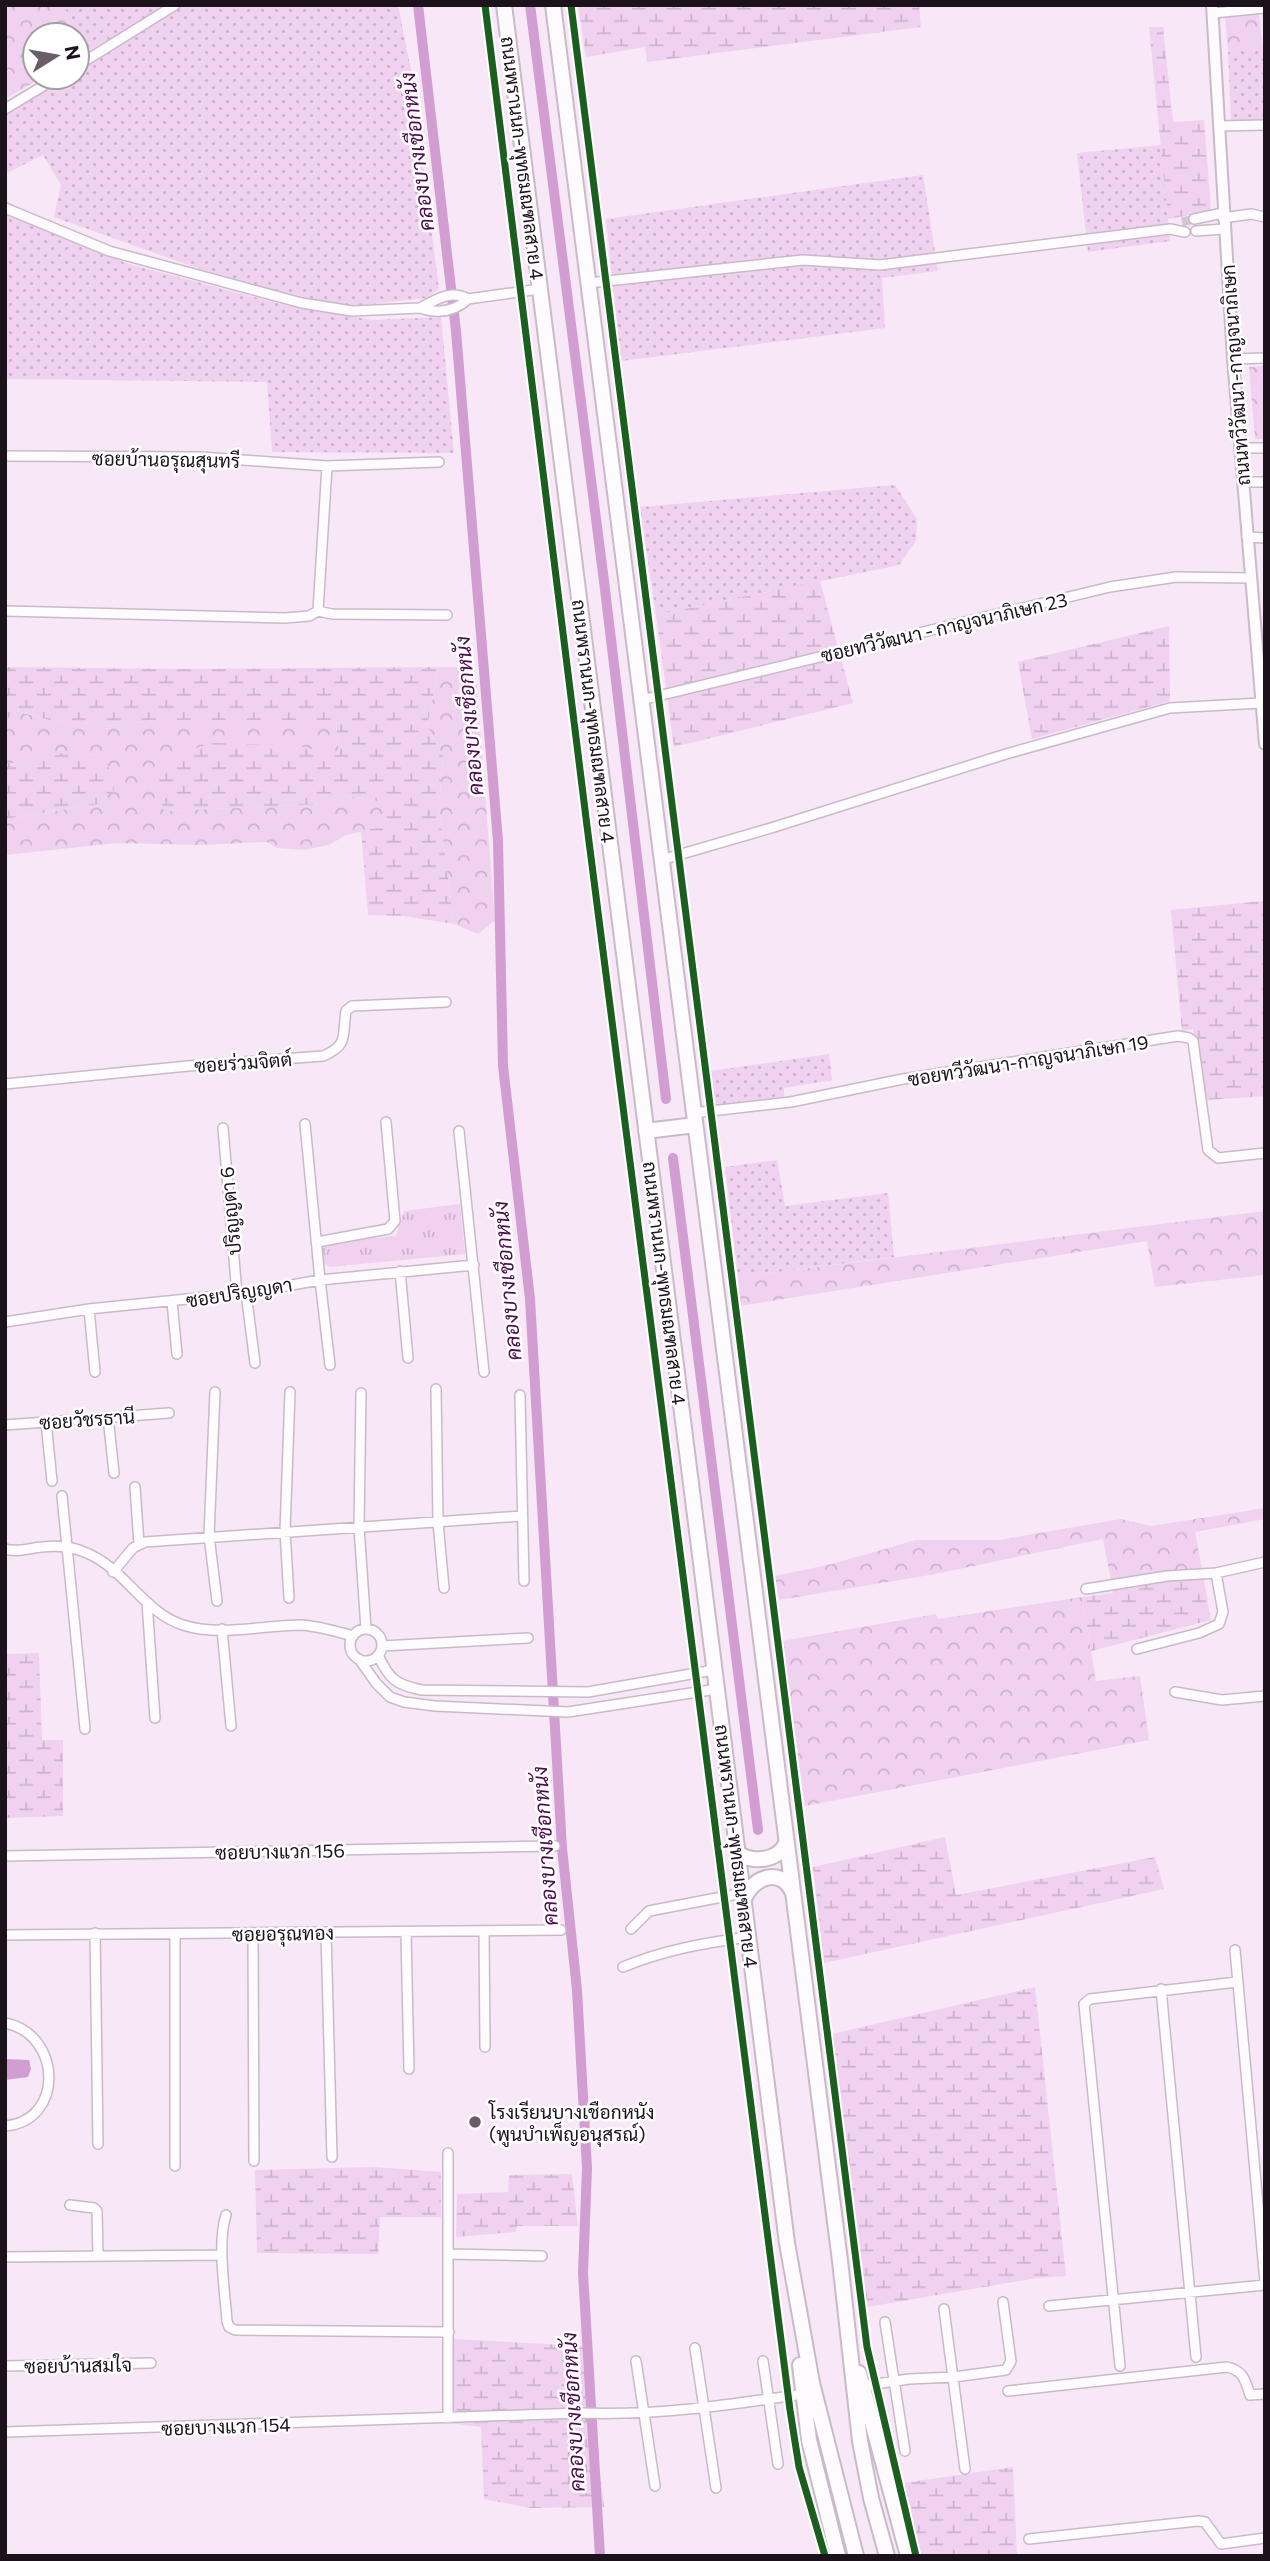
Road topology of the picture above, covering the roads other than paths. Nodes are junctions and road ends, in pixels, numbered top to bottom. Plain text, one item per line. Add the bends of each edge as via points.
1 (175, 5) edge
2 (504, 5) edge
3 (553, 5) edge
4 (1265, 8) edge
5 (1212, 9) edge
6 (91, 57) edge
7 (35, 91) edge
8 (5, 109) edge
9 (1265, 125) edge
10 (1219, 126) junction
11 (5, 208) edge
12 (1265, 217) edge
13 (1194, 219) tunnel mouth
14 (1224, 220) junction
15 (1182, 222) tunnel mouth
16 (1170, 229) junction
17 (1196, 231) tunnel mouth
18 (1185, 232) tunnel mouth
19 (588, 283) junction
20 (540, 289) junction
21 (464, 300) junction
22 (427, 308) junction
23 (1265, 358) edge
24 (1233, 359) junction
25 (1240, 448) junction
26 (1265, 448) edge
27 (5, 456) edge
28 (439, 463) dead end
29 (327, 466) junction
30 (1242, 482) junction
31 (1265, 482) edge
32 (1247, 537) junction
33 (1265, 538) edge
34 (1250, 578) junction
35 (5, 611) edge
36 (318, 611) junction
37 (447, 615) dead end
38 (641, 700) junction
39 (1261, 703) junction
40 (1265, 744) edge
41 (661, 860) junction
42 (446, 1002) dead end
43 (5, 1084) edge
44 (694, 1119) junction
45 (386, 1122) dead end
46 (305, 1124) dead end
47 (223, 1128) dead end
48 (459, 1131) dead end
49 (646, 1131) junction
50 (1265, 1153) edge
51 (317, 1242) junction
52 (474, 1265) junction
53 (400, 1271) junction
54 (320, 1280) junction
55 (242, 1294) junction
56 (172, 1302) junction
57 (89, 1310) junction
58 (5, 1322) edge
59 (177, 1354) dead end
60 (408, 1358) dead end
61 (255, 1363) dead end
62 (330, 1364) dead end
63 (94, 1372) dead end
64 (484, 1372) dead end
65 (436, 1389) dead end
66 (215, 1392) dead end
67 (290, 1392) dead end
68 (361, 1393) dead end
69 (520, 1395) dead end
70 (169, 1413) dead end
71 (108, 1418) junction
72 (46, 1422) junction
73 (5, 1425) edge
74 (114, 1474) dead end
75 (52, 1481) dead end
76 (135, 1487) dead end
77 (62, 1496) dead end
78 (523, 1516) junction
79 (438, 1522) junction
80 (359, 1527) junction
81 (285, 1531) junction
82 (209, 1536) junction
83 (139, 1545) junction
84 (67, 1547) junction
85 (5, 1549) edge
86 (1265, 1562) edge
87 (113, 1572) junction
88 (1216, 1573) junction
89 (524, 1581) dead end
90 (444, 1588) dead end
91 (1086, 1589) dead end
92 (289, 1598) dead end
93 (217, 1601) dead end
94 (148, 1602) junction
95 (222, 1629) junction
96 (366, 1629) junction
97 (353, 1636) junction
98 (528, 1638) dead end
99 (1137, 1649) dead end
100 (380, 1651) junction
101 (359, 1659) junction
102 (714, 1670) junction
103 (717, 1689) junction
104 (1175, 1692) dead end
105 (1265, 1696) edge
106 (155, 1717) dead end
107 (231, 1726) dead end
108 (85, 1729) dead end
109 (786, 1843) junction
110 (555, 1846) dead end
111 (737, 1852) junction
112 (5, 1856) edge
113 (793, 1893) junction
114 (743, 1896) junction
115 (631, 1929) dead end
116 (561, 1930) dead end
117 (326, 1932) junction
118 (484, 1932) junction
119 (94, 1933) junction
120 (406, 1933) junction
121 (175, 1934) junction
122 (253, 1934) junction
123 (5, 1935) edge
124 (748, 1937) junction
125 (1235, 1950) dead end
126 (622, 1967) dead end
127 (1237, 1982) junction
128 (1161, 1989) junction
129 (5, 2023) edge
130 (485, 2048) dead end
131 (409, 2069) dead end
132 (5, 2126) edge
133 (98, 2144) dead end
134 (448, 2153) dead end
135 (332, 2157) dead end
136 (254, 2161) dead end
137 (175, 2166) dead end
138 (70, 2205) dead end
139 (226, 2215) dead end
140 (221, 2255) junction
141 (450, 2255) junction
142 (98, 2256) junction
143 (542, 2256) dead end
144 (5, 2257) edge
145 (793, 2280) junction
146 (1265, 2284) edge
147 (1189, 2294) junction
148 (1113, 2299) junction
149 (1003, 2302) dead end
150 (1049, 2306) dead end
151 (944, 2309) dead end
152 (847, 2321) junction
153 (885, 2322) dead end
154 (449, 2332) junction
155 (695, 2348) dead end
156 (1196, 2357) dead end
157 (636, 2361) dead end
158 (763, 2361) dead end
159 (151, 2363) dead end
160 (5, 2366) edge
161 (1119, 2366) dead end
162 (954, 2377) junction
163 (895, 2381) junction
164 (862, 2386) junction
165 (1008, 2392) dead end
166 (803, 2394) junction
167 (1265, 2394) edge
168 (769, 2399) junction
169 (704, 2409) junction
170 (643, 2414) junction
171 (447, 2418) junction
172 (5, 2432) edge
173 (905, 2451) dead end
174 (778, 2464) dead end
175 (965, 2469) dead end
176 (656, 2486) dead end
177 (716, 2488) dead end
178 (1265, 2538) edge
179 (1028, 2539) dead end
180 (838, 2556) edge
181 (856, 2556) edge
182 (887, 2556) edge
183 (908, 2556) edge

1 - 6 street
2 - 20 main road, ถนนพรานนก-พุทธมณฑลสาย 4
3 - 19 main road
4 - 5 street
5 - 10 street, ถนนทวีวัฒนา-กาญจนาภิเษก
7 - 8 street
9 - 10 street
10 - 14 street, ถนนทวีวัฒนา-กาญจนาภิเษก
11 - 22 street via 109,251 302,303 352,311
12 - 14 street via 1251,214
13 - 14 street
14 - 17 street
14 - 24 street, ถนนทวีวัฒนา-กาญจนาภิเษก
15 - 16 street
16 - 18 street
16 - 19 street via 880,265 803,260
19 - 38 main road
20 - 21 street
20 - 49 main road, ถนนพรานนก-พุทธมณฑลสาย 4
21 - 22 street via 441,312
21 - 22 street via 447,295
23 - 24 street
24 - 25 street, ถนนทวีวัฒนา-กาญจนาภิเษก
25 - 26 street
25 - 30 street, ถนนทวีวัฒนา-กาญจนาภิเษก
27 - 29 street, ซอยบ้านอรุณสุนทรี via 201,457
28 - 29 street, ซอยบ้านอรุณสุนทรี
29 - 36 street
30 - 31 street
30 - 32 street, ถนนทวีวัฒนา-กาญจนาภิเษก
32 - 33 street
32 - 34 street, ถนนทวีวัฒนา-กาญจนาภิเษก
34 - 38 street, ซอยทวีวัฒนา - กาญจนาภิเษก 23 via 1176,578 1110,587
34 - 39 street, ถนนทวีวัฒนา-กาญจนาภิเษก
35 - 36 street via 285,618
36 - 37 street
38 - 41 main road
39 - 40 street, ถนนทวีวัฒนา-กาญจนาภิเษก
39 - 41 street via 1170,708
41 - 44 main road
42 - 43 street, ซอยร่วมจิตต์ via 352,1006 346,1011 343,1044 323,1056
44 - 49 main road
44 - 50 street, ซอยทวีวัฒนา-กาญจนาภิเษก 19 via 903,1079 1178,1036 1192,1041 1208,1150 1218,1158
44 - 109 main road
45 - 51 street via 395,1220 388,1229
46 - 51 street
47 - 55 street, ปริญญดา 6
48 - 52 street
49 - 102 main road, ถนนพรานนก-พุทธมณฑลสาย 4
51 - 54 street
52 - 53 street, ซอยปริญญดา
52 - 64 street
53 - 54 street, ซอยปริญญดา
53 - 60 street
54 - 55 street, ซอยปริญญดา
54 - 62 street
55 - 56 street, ซอยปริญญดา
55 - 61 street, ปริญญดา 6
56 - 57 street, ซอยปริญญดา
56 - 59 street
57 - 58 street, ซอยปริญญดา
57 - 63 street
65 - 79 street
66 - 82 street
67 - 81 street
68 - 80 street
69 - 78 street
70 - 71 street, ซอยวัชรธานี
71 - 72 street, ซอยวัชรธานี
71 - 74 street
72 - 73 street, ซอยวัชรธานี
72 - 75 street
76 - 83 street
77 - 84 street
78 - 79 street
78 - 89 street
79 - 80 street
79 - 90 street
80 - 81 street
80 - 96 street
81 - 82 street
81 - 92 street
82 - 83 street
82 - 93 street
83 - 87 street
84 - 85 street
84 - 87 street via 90,1554
84 - 108 street
86 - 88 street
87 - 94 street
88 - 91 street
88 - 99 street via 1223,1612 1219,1623
94 - 95 street via 182,1625
94 - 106 street
95 - 97 street via 300,1625
95 - 107 street
96 - 97 street
96 - 100 street via 375,1632
97 - 101 street via 352,1651
98 - 100 street
100 - 101 street via 369,1660
100 - 102 street via 393,1680 422,1690 574,1693
101 - 103 street via 390,1696 435,1706 568,1712
102 - 103 main road, ถนนพรานนก-พุทธมณฑลสาย 4
103 - 111 main road, ถนนพรานนก-พุทธมณฑลสาย 4
104 - 105 street via 1222,1700
109 - 111 main road via 779,1853 764,1859
109 - 113 main road
110 - 112 street, ซอยบางแวก 156
111 - 114 main road, ถนนพรานนก-พุทธมณฑลสาย 4
113 - 114 main road via 785,1881 772,1876 757,1881
113 - 152 main road
114 - 115 street via 649,1911
114 - 124 main road, ถนนพรานนก-พุทธมณฑลสาย 4
116 - 118 street, ซอยอรุณทอง
117 - 120 street, ซอยอรุณทอง
117 - 122 street, ซอยอรุณทอง
117 - 135 street
118 - 120 street, ซอยอรุณทอง
118 - 130 street
119 - 121 street, ซอยอรุณทอง
119 - 123 street, ซอยอรุณทอง
119 - 133 street
120 - 131 street
121 - 122 street, ซอยอรุณทอง
121 - 137 street
122 - 136 street
124 - 126 street via 665,1951
124 - 145 main road, ถนนพรานนก-พุทธมณฑลสาย 4
125 - 127 street
127 - 128 street
127 - 146 street
128 - 147 street
128 - 148 street via 1090,1999 1084,2004
129 - 132 street via 36,2039 48,2071 45,2096 36,2112 25,2122
134 - 141 street
138 - 142 street via 97,2211
139 - 140 street
140 - 142 street
140 - 154 street via 227,2321 235,2330
141 - 143 street
141 - 154 street
142 - 144 street
145 - 166 main road
145 - 181 main road, ถนนพรานนก-พุทธมณฑลสาย 4 via 817,2409
146 - 147 street
147 - 148 street
147 - 156 street
148 - 150 street
148 - 161 street
149 - 162 street via 1009,2366 1000,2372
151 - 162 street
152 - 164 main road
152 - 182 main road via 861,2450
153 - 163 street
154 - 171 street
155 - 169 street
157 - 170 street
158 - 168 street
159 - 160 street, ซอยบ้านสมใจ
162 - 163 street
162 - 175 street
163 - 164 street
163 - 173 street
164 - 183 main road
165 - 167 street via 1227,2367 1243,2374 1250,2395
166 - 168 street, ซอยบางแวก 154
166 - 180 main road via 813,2463
168 - 169 street, ซอยบางแวก 154
168 - 174 street
169 - 170 street, ซอยบางแวก 154
169 - 177 street
170 - 171 street, ซอยบางแวก 154
170 - 176 street
171 - 172 street, ซอยบางแวก 154
178 - 179 street via 1221,2544 1205,2522 1198,2521

